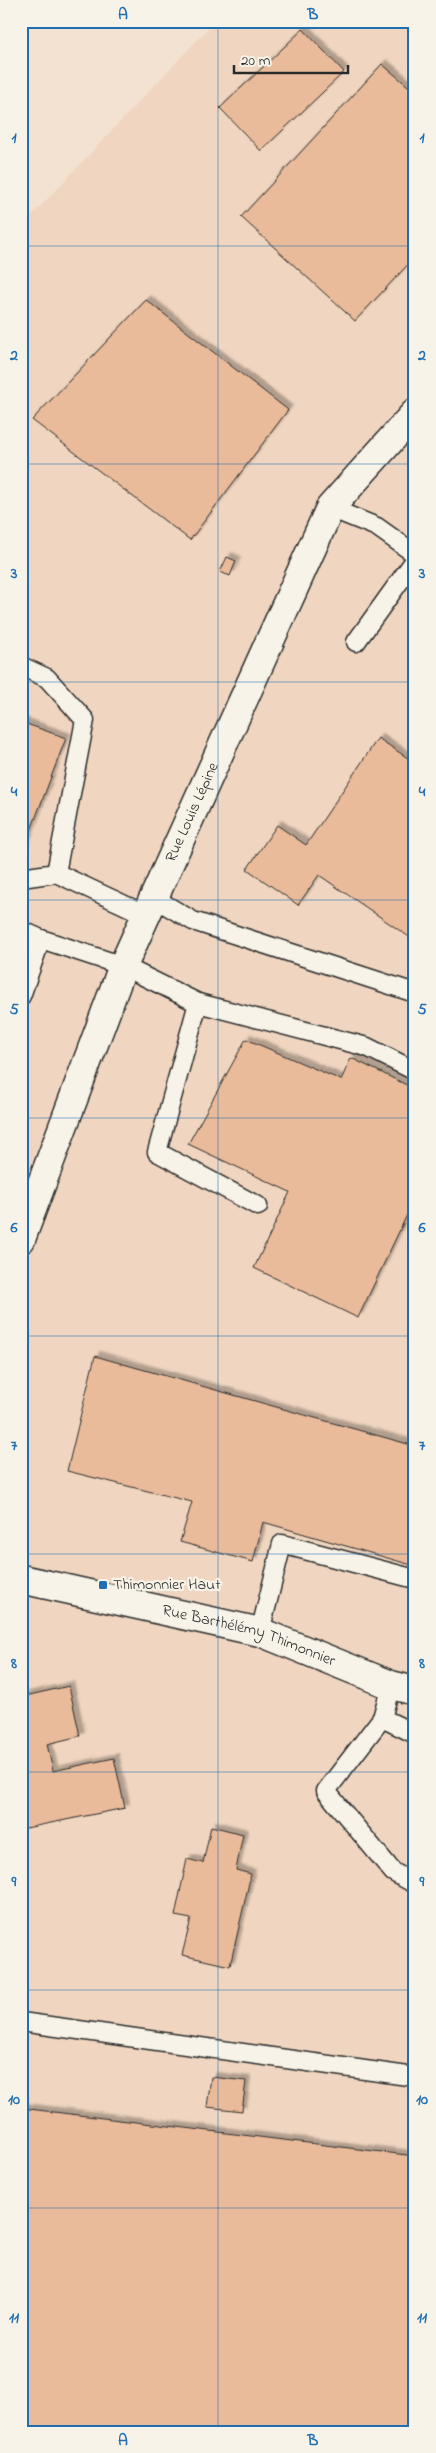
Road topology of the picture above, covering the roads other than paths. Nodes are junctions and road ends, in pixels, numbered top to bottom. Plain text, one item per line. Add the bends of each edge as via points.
1 (415, 414) edge
2 (330, 508) junction
3 (415, 554) edge
4 (415, 560) edge
5 (356, 642) dead end
6 (21, 666) edge
7 (56, 874) junction
8 (21, 878) edge
9 (150, 907) junction
10 (21, 930) edge
11 (40, 939) junction
12 (123, 966) junction
13 (415, 993) edge
14 (21, 996) edge
15 (198, 1003) junction
16 (415, 1071) edge
17 (258, 1206) dead end
18 (21, 1239) edge
19 (21, 1579) edge
20 (415, 1579) edge
21 (260, 1632) junction
22 (403, 1688) edge
23 (382, 1718) junction
24 (415, 1734) edge
25 (415, 1884) edge
26 (21, 2022) edge
27 (415, 2077) edge

1 - 2 street, Rue Louis Lépine
2 - 3 lane via 377,527
2 - 9 street, Rue Louis Lépine
4 - 5 lane
6 - 7 lane via 47,678 85,720
7 - 8 lane
7 - 9 lane
9 - 12 street, Rue Louis Lépine
9 - 13 lane
10 - 11 lane
11 - 12 lane
11 - 14 lane
12 - 15 lane
12 - 18 street, Rue Louis Lépine
15 - 16 lane via 367,1047
15 - 17 lane via 157,1152
19 - 21 street, Rue Barthélémy Thimonnier
20 - 21 lane via 282,1544
21 - 22 street, Rue Barthélémy Thimonnier
22 - 23 lane
23 - 24 lane
23 - 25 lane via 326,1791 393,1872
26 - 27 lane

